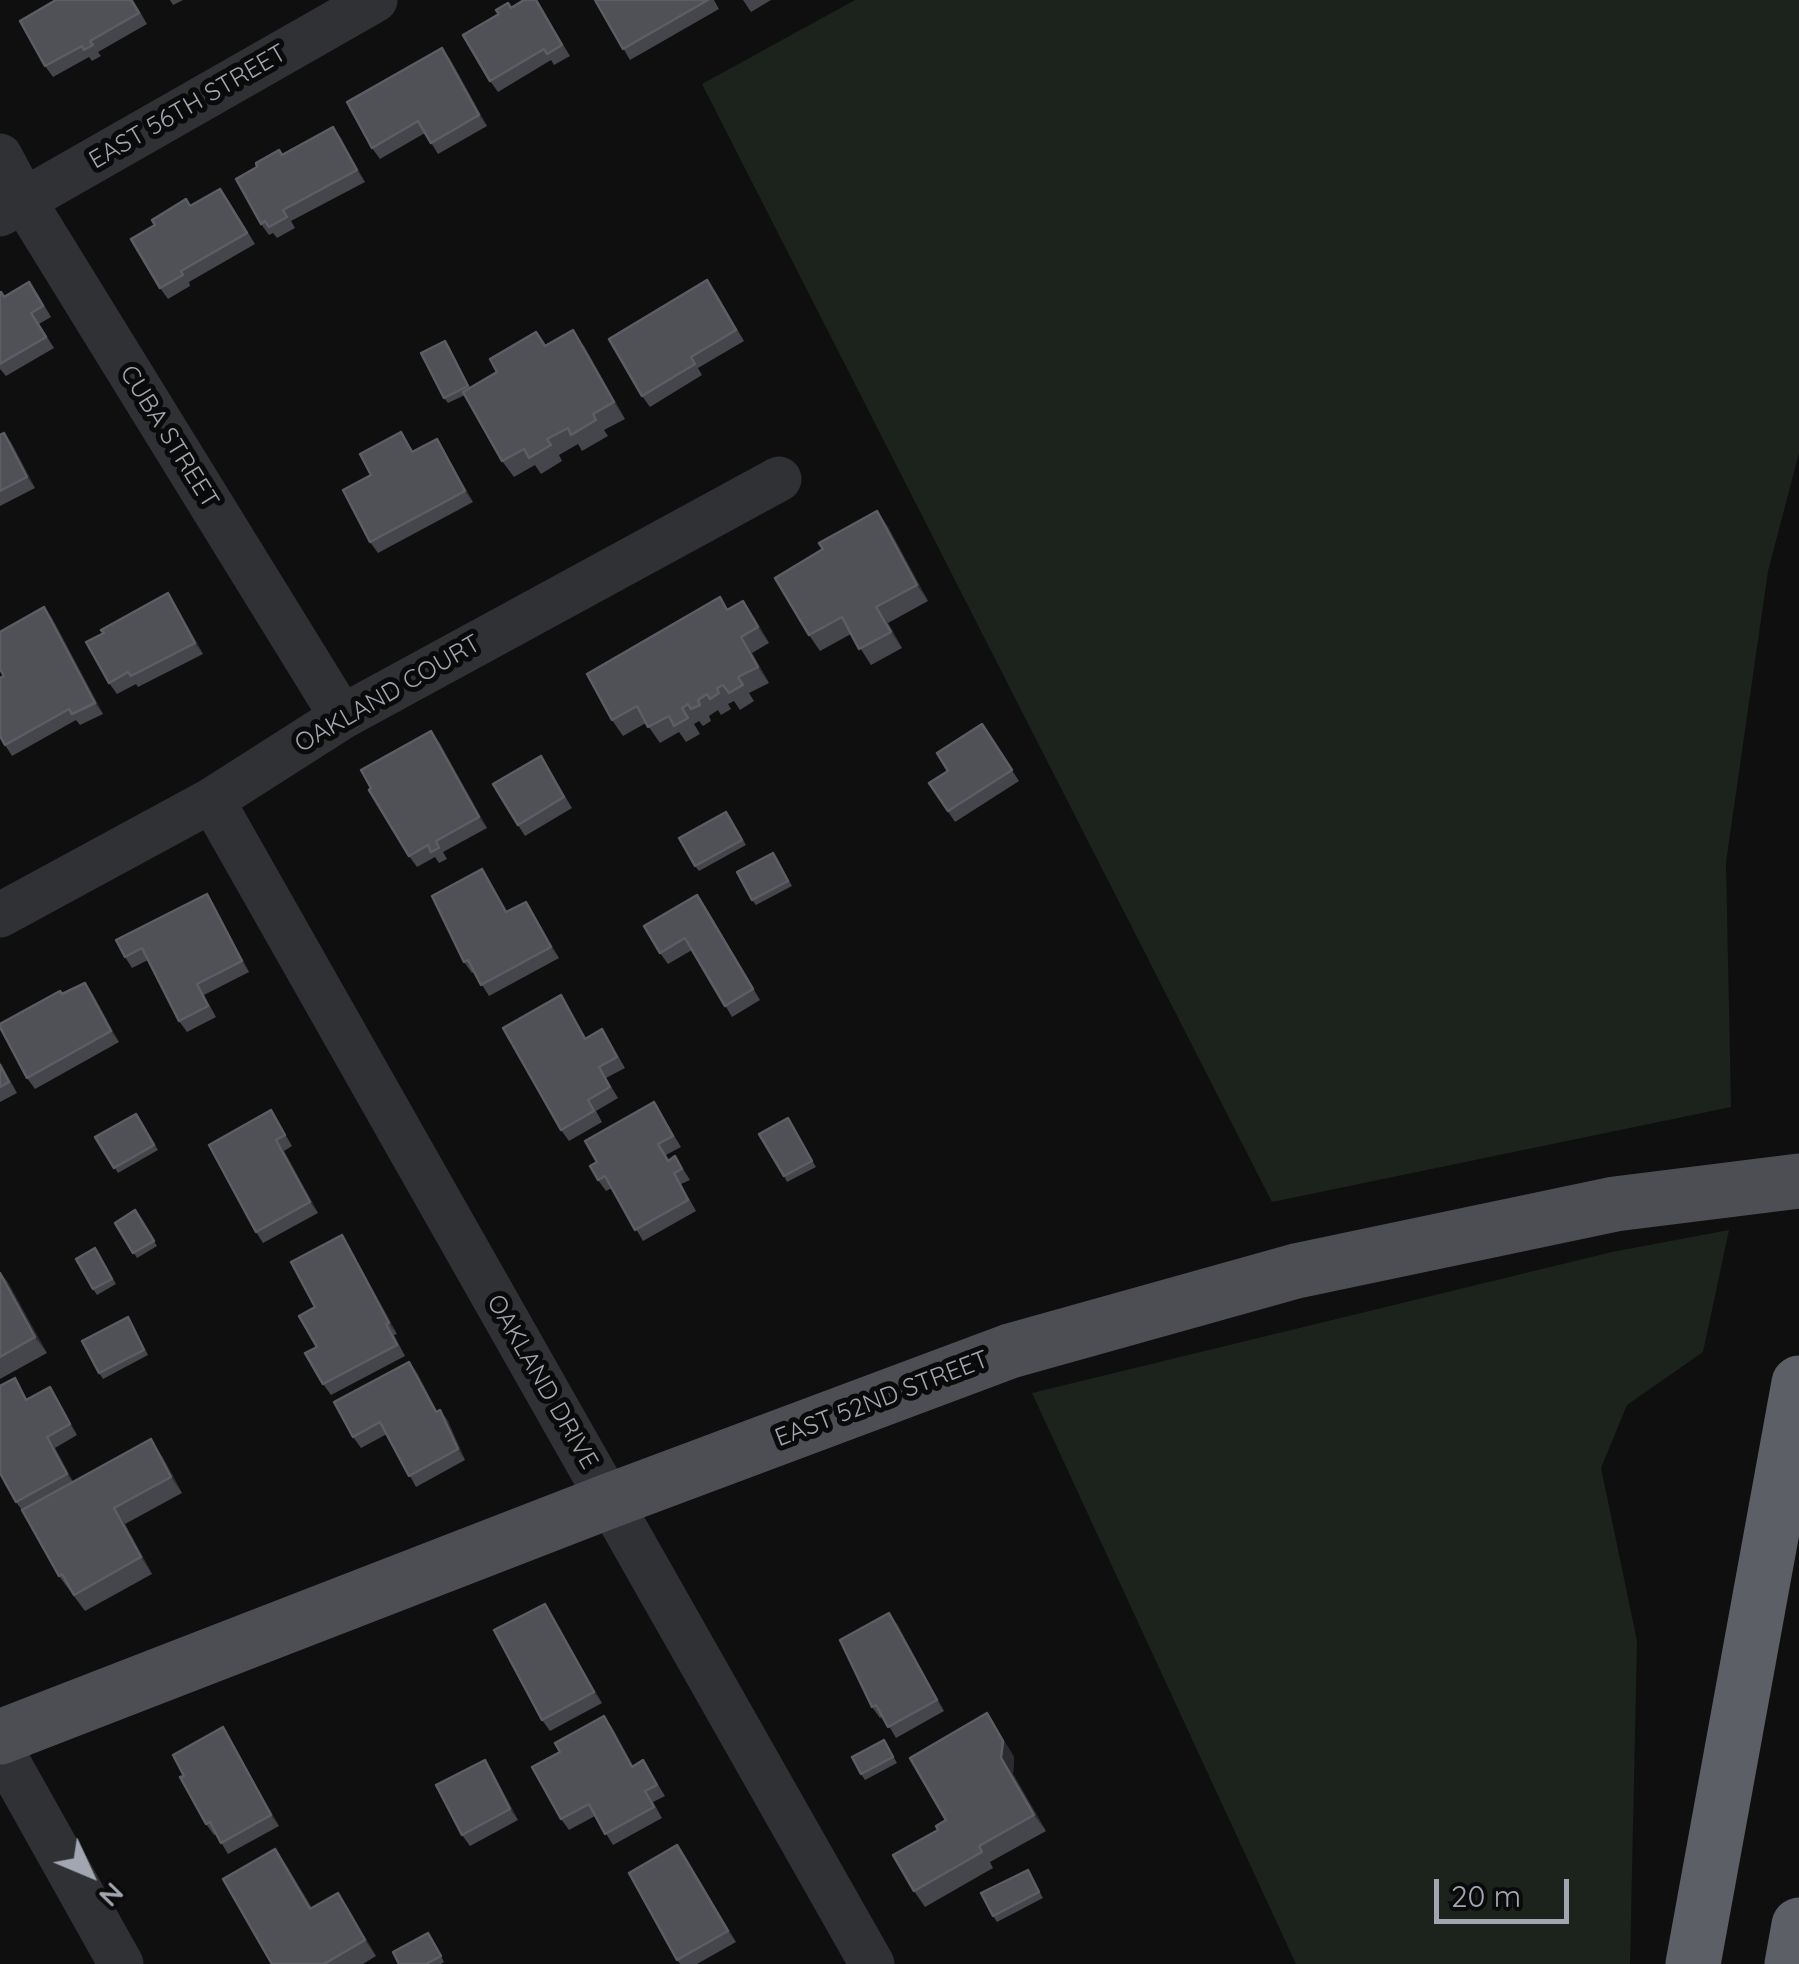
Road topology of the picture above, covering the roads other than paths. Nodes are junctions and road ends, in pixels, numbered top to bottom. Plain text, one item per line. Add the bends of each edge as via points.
1 (375, 0) edge
2 (0, 156) edge
3 (12, 208) edge
4 (780, 478) dead end
5 (342, 717) junction
6 (212, 800) junction
7 (0, 915) edge
8 (1799, 1181) edge
9 (1799, 1383) edge
10 (609, 1501) junction
11 (0, 1737) edge
12 (0, 1748) edge
13 (1799, 1926) edge
14 (121, 1964) edge
15 (872, 1964) edge
16 (1693, 1964) edge
17 (1792, 1964) edge

1 - 3 street, EAST 56TH STREET
2 - 3 street, CUBA STREET
3 - 5 street, CUBA STREET
4 - 5 street, OAKLAND COURT
5 - 6 street, OAKLAND COURT
6 - 7 street, OAKLAND COURT
6 - 10 street, OAKLAND DRIVE
8 - 10 main road, EAST 52ND STREET via 1615,1204 1296,1271 1010,1351
9 - 16 highway
10 - 11 main road, EAST 52ND STREET
10 - 15 street, OAKLAND DRIVE
12 - 14 street
13 - 17 highway

